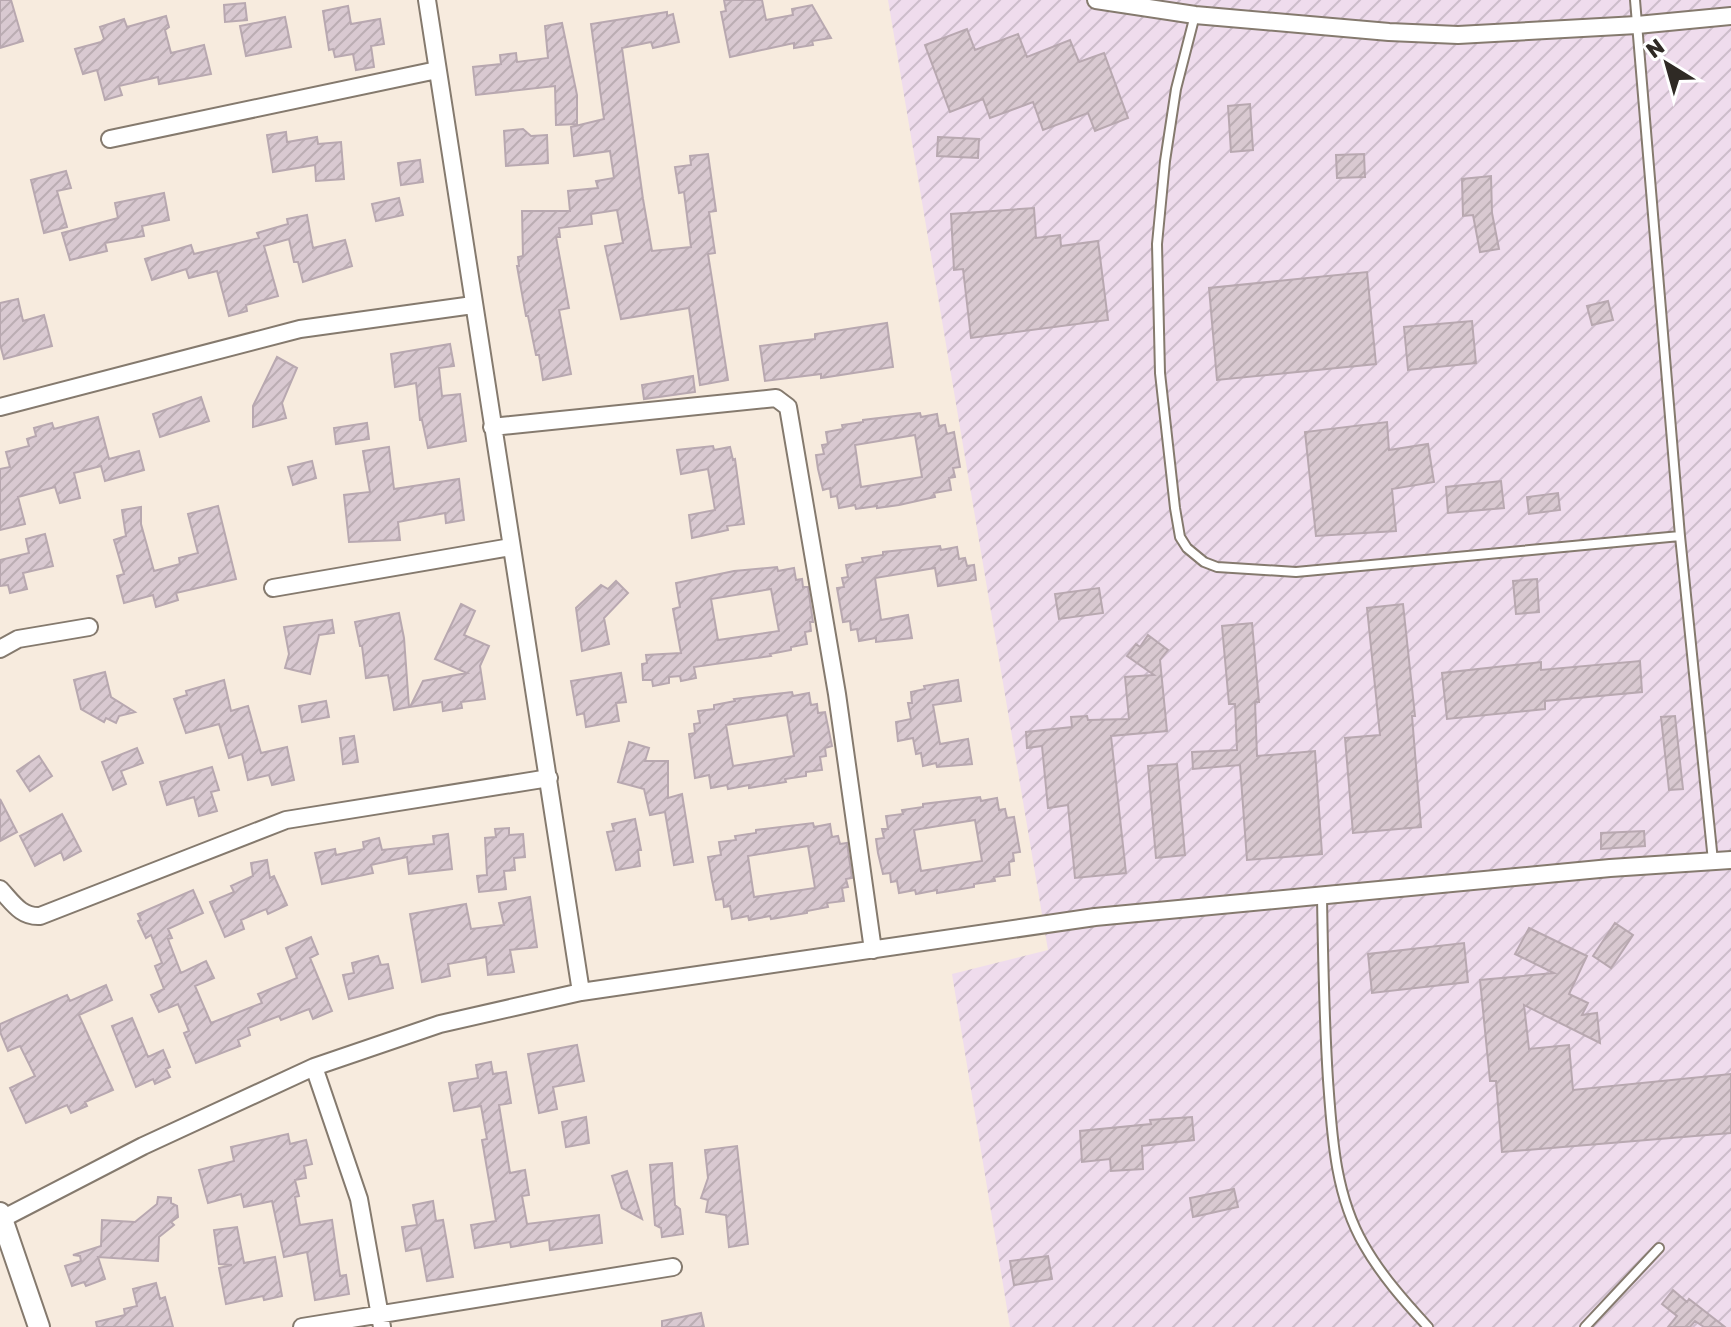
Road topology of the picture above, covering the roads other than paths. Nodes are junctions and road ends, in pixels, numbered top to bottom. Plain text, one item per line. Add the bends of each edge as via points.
1 (427, 0) edge
2 (1096, 0) edge
3 (1635, 0) edge
4 (1195, 15) junction
5 (1731, 16) edge
6 (1637, 25) junction
7 (437, 70) junction
8 (110, 139) dead end
9 (473, 305) junction
10 (0, 407) edge
11 (492, 427) junction
12 (1680, 536) junction
13 (511, 547) junction
14 (273, 588) dead end
15 (89, 627) dead end
16 (0, 649) edge
17 (549, 778) junction
18 (1731, 860) edge
19 (1713, 861) junction
20 (0, 889) edge
21 (1322, 897) junction
22 (873, 950) junction
23 (581, 992) junction
24 (314, 1067) junction
25 (1, 1217) edge
26 (1659, 1248) dead end
27 (673, 1267) dead end
28 (381, 1320) edge
29 (39, 1327) edge
30 (302, 1327) edge
31 (1428, 1327) edge
32 (1585, 1327) edge

1 - 7 street
2 - 4 street
3 - 6 lane
4 - 6 street via 1458,35
4 - 12 lane via 1176,89 1157,244 1160,373 1175,508 1187,548 1217,567 1296,572
5 - 6 street
6 - 12 lane
7 - 8 street
7 - 9 street
9 - 10 street via 300,329
9 - 11 street
11 - 13 street
11 - 22 street via 776,398 788,407 837,694
12 - 19 lane
13 - 14 street
13 - 17 street
15 - 16 street via 18,639
17 - 20 street via 286,820 40,916 22,913
17 - 23 street
18 - 19 street
19 - 21 street
21 - 22 street via 1095,917
21 - 31 lane via 1333,1151 1345,1200 1363,1244
22 - 23 street
23 - 24 street via 440,1024
24 - 25 street
24 - 28 street via 359,1199
25 - 29 street
26 - 32 lane
27 - 28 street
28 - 30 street

